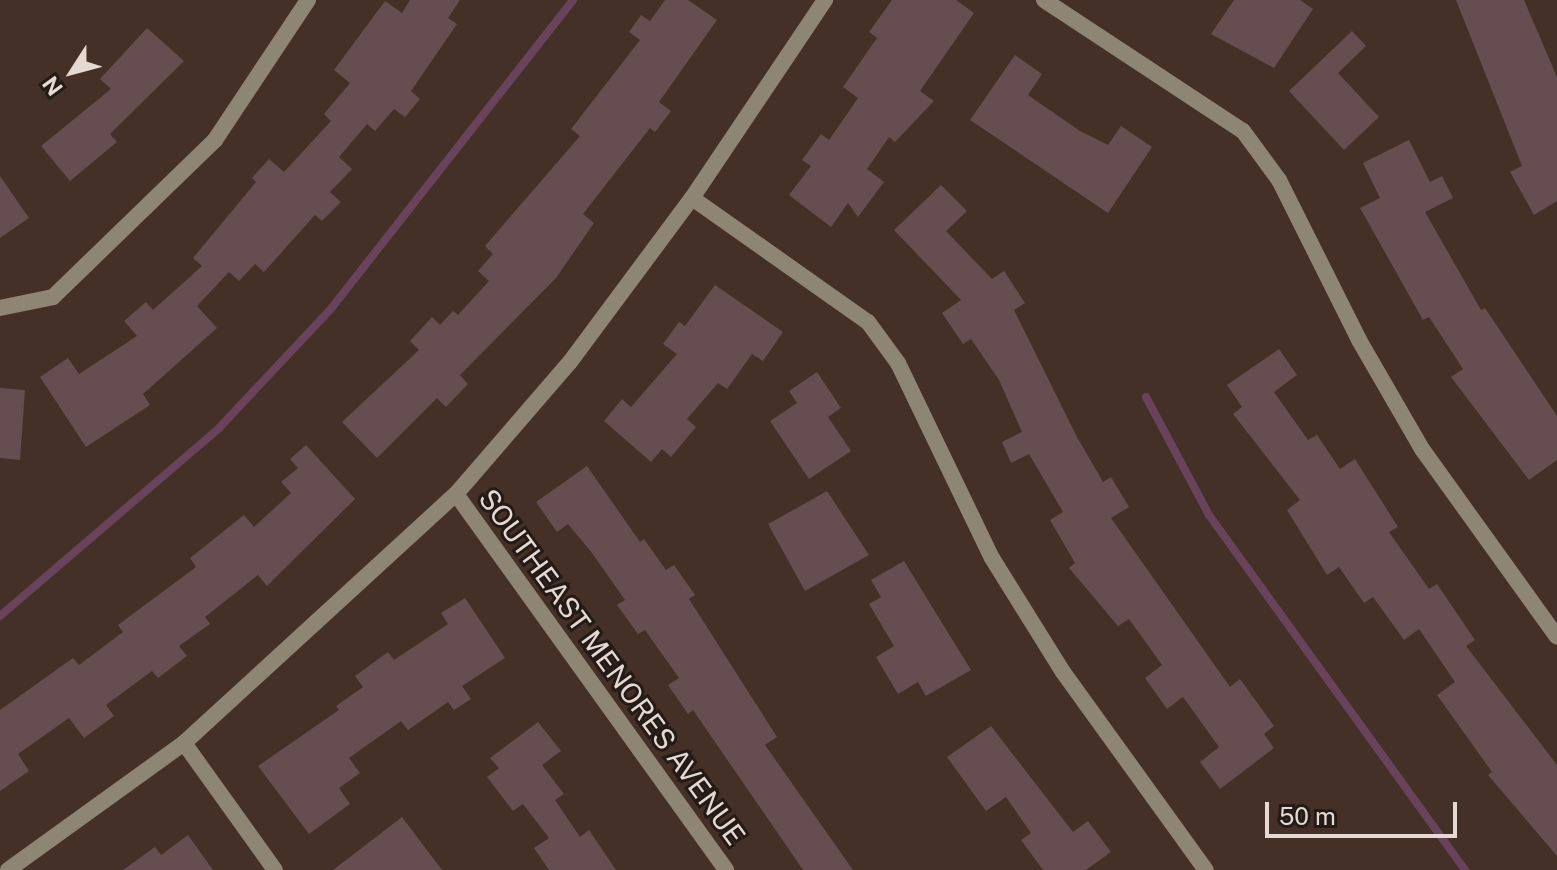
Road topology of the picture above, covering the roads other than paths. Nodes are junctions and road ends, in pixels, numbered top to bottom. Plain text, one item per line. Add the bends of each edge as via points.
1 (308, 0) edge
2 (825, 0) edge
3 (1044, 0) edge
4 (692, 198) junction
5 (0, 308) edge
6 (456, 494) junction
7 (1557, 637) edge
8 (184, 743) junction
9 (8, 870) edge
10 (275, 870) edge
11 (726, 870) edge
12 (1206, 870) edge

1 - 5 street via 215,140 53,297
2 - 4 street
3 - 7 street via 1243,131 1279,180 1422,449
4 - 6 street via 570,362
4 - 12 street via 868,322 898,363 992,558 1063,672
6 - 8 street
6 - 11 street, SOUTHEAST MENORES AVENUE
8 - 9 street
8 - 10 street

